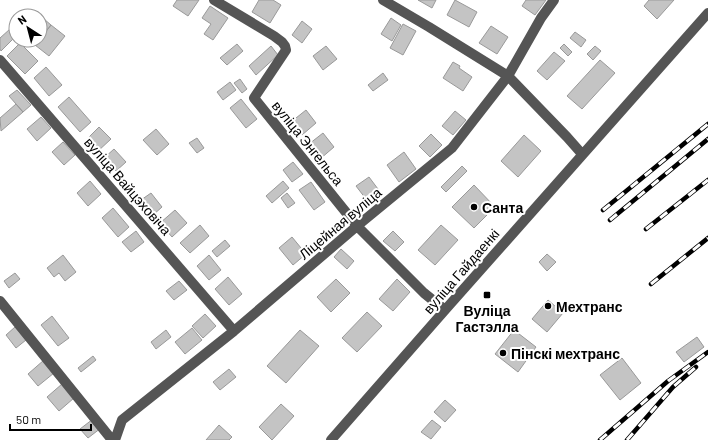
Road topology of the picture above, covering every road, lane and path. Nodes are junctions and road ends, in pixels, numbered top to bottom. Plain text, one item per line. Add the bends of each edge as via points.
1 (214, 0) edge
2 (383, 0) edge
3 (554, 0) edge
4 (708, 13) edge
5 (0, 60) edge
6 (508, 76) junction
7 (582, 154) junction
8 (357, 226) junction
9 (0, 301) edge
10 (445, 310) junction
11 (234, 331) junction
12 (114, 440) edge
13 (331, 440) edge

1 - 8 street, вуліца Энгельса via 274,36 285,46 286,50 254,98
2 - 6 street
3 - 6 street, Ліцейная вуліца
4 - 7 street, вуліца Гайдаенкі
5 - 11 street, вуліца Вайцэховіча
6 - 7 street
6 - 8 street, Ліцейная вуліца via 452,148
7 - 10 street, вуліца Гайдаенкі
8 - 10 street, вуліца Энгельса via 424,293
8 - 11 street, Ліцейная вуліца
9 - 12 street
10 - 13 street, вуліца Гайдаенкі
11 - 12 street, Ліцейная вуліца via 122,420

